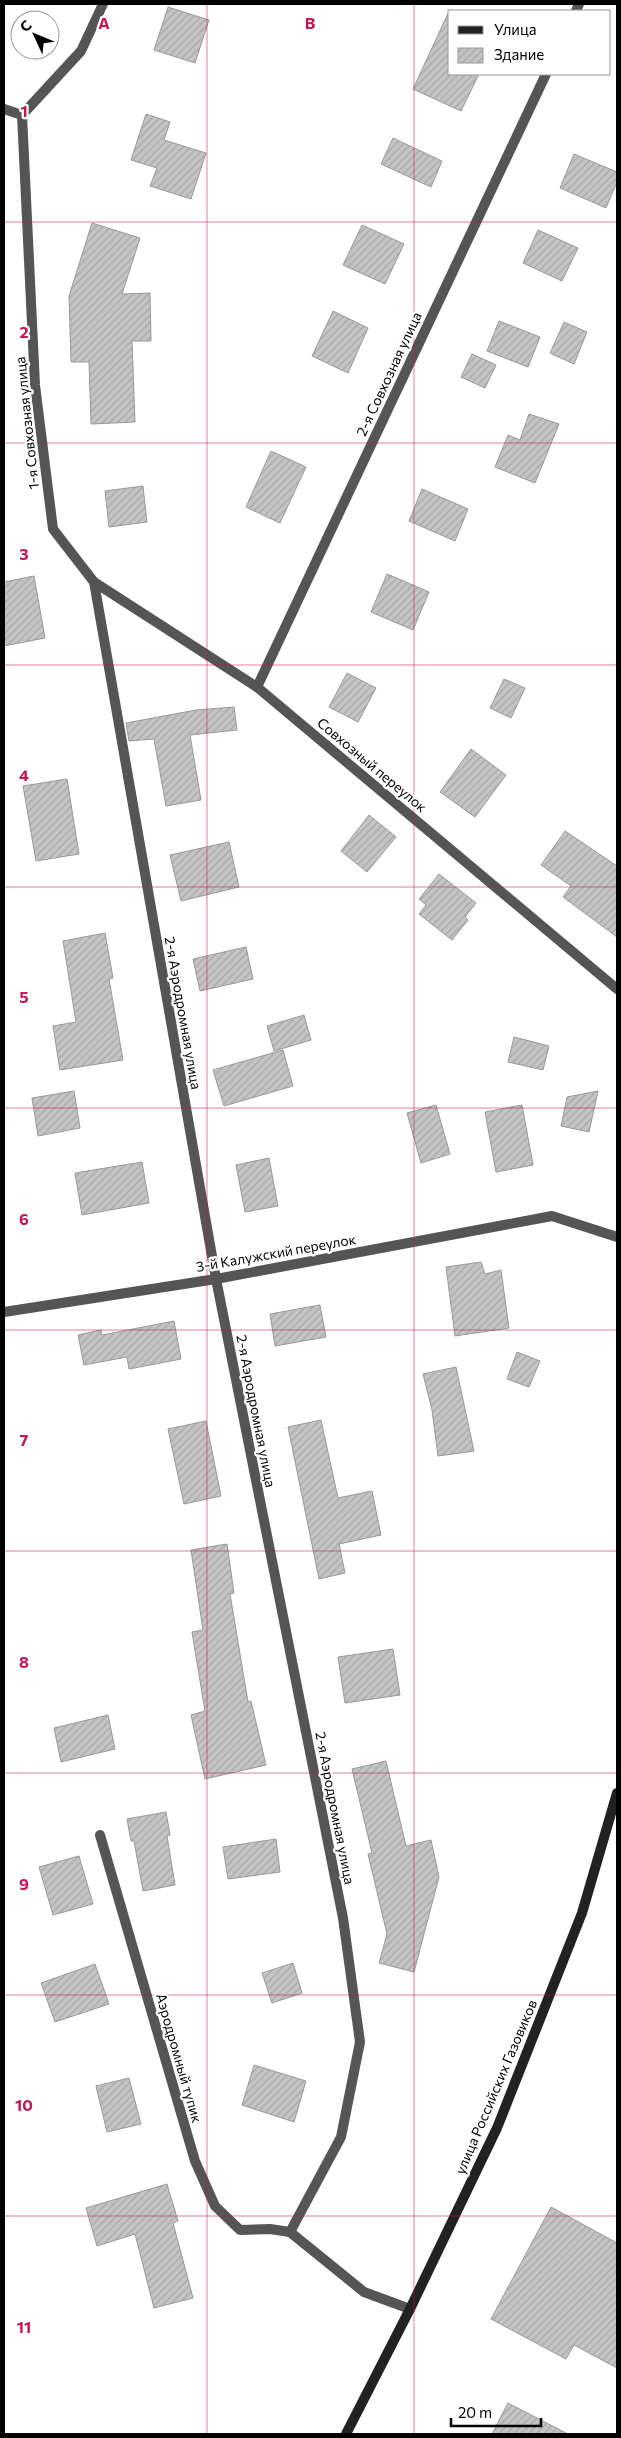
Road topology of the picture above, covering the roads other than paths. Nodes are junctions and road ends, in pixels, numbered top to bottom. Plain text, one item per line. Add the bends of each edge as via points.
1 (103, 4) edge
2 (546, 75) edge
3 (4, 109) edge
4 (22, 115) junction
5 (94, 582) junction
6 (256, 687) junction
7 (617, 989) edge
8 (617, 1237) edge
9 (216, 1279) junction
10 (4, 1312) edge
11 (617, 1793) edge
12 (100, 1835) dead end
13 (290, 2232) junction
14 (410, 2309) junction
15 (346, 2434) edge

1 - 4 street via 81,51
2 - 6 street, 2-я Совхозная улица
3 - 4 street
4 - 5 street, 1-я Совхозная улица via 35,385 53,529
5 - 6 street, Совхозный переулок
5 - 9 street, 2-я Аэродромная улица
6 - 7 street, Совхозный переулок
8 - 9 street, 3-й Калужский переулок via 552,1216
9 - 10 street, 3-й Калужский переулок
9 - 13 street, 2-я Аэродромная улица via 344,1918 360,2042 341,2138
11 - 14 main road, улица Российских Газовиков via 582,1912 500,2119
12 - 13 street, Аэродромный тупик via 195,2161 215,2206 240,2230
13 - 14 street via 364,2292
14 - 15 main road, улица Российских Газовиков

